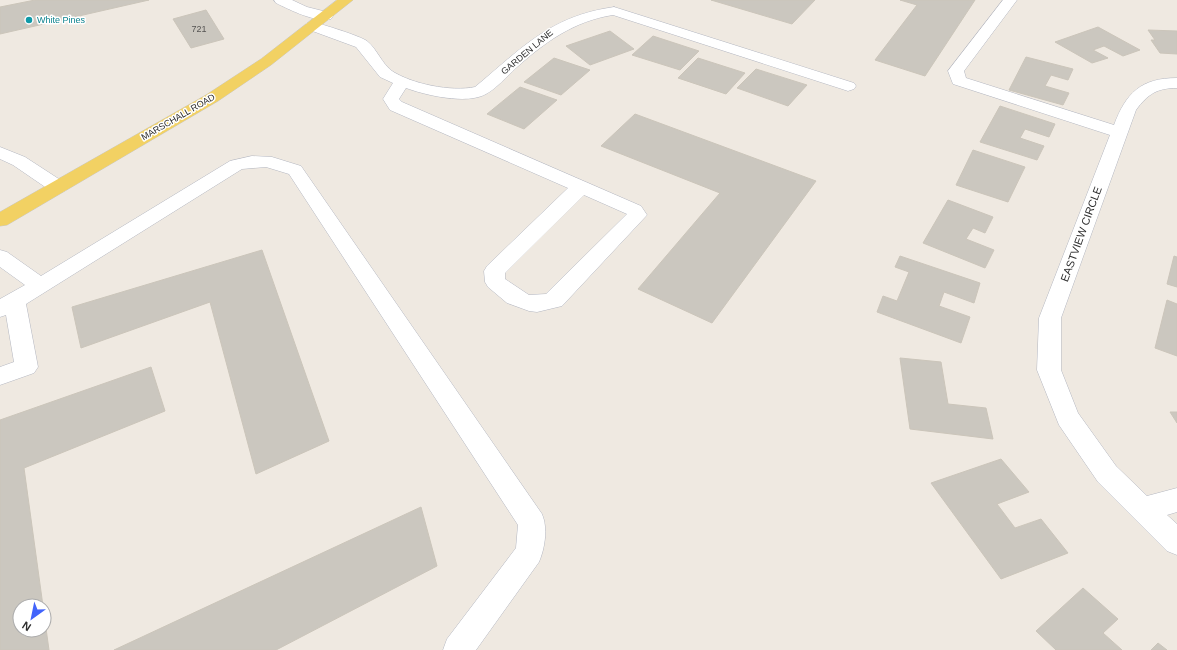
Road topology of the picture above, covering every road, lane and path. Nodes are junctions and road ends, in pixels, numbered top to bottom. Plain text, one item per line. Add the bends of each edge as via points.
1 (281, 0) edge
2 (346, 0) edge
3 (1010, 0) edge
4 (326, 16) junction
5 (312, 26) junction
6 (402, 81) junction
7 (1177, 83) edge
8 (848, 86) dead end
9 (1119, 132) junction
10 (0, 152) edge
11 (58, 187) junction
12 (580, 188) junction
13 (0, 220) edge
14 (0, 256) edge
15 (41, 286) junction
16 (8, 305) edge
17 (0, 376) edge
18 (1177, 500) edge
19 (1143, 509) junction
20 (1177, 542) edge
21 (458, 650) edge

1 - 4 street via 302,10
2 - 4 main road, MARSCHALL ROAD
3 - 9 street via 956,71 959,81
4 - 5 main road, MARSCHALL ROAD
5 - 6 street, GARDEN LANE via 361,44 386,74
5 - 11 main road, MARSCHALL ROAD via 266,62 212,98
6 - 8 street, GARDEN LANE via 427,90 466,94 480,91 554,29 580,16 614,11
6 - 12 street via 391,99 396,106
7 - 9 street, EASTVIEW CIRCLE via 1167,83 1141,92 1128,109
9 - 19 street, EASTVIEW CIRCLE via 1050,318 1049,370 1068,418 1107,474
10 - 11 street
11 - 13 main road, MARSCHALL ROAD
12 - 12 street via 634,210 637,215 554,300 533,304 509,295 495,282 494,271
14 - 15 street
15 - 16 street
15 - 21 street via 236,165 255,160 277,163 295,170 532,523 529,553
16 - 17 street via 26,367
18 - 19 street
19 - 20 street, EASTVIEW CIRCLE

